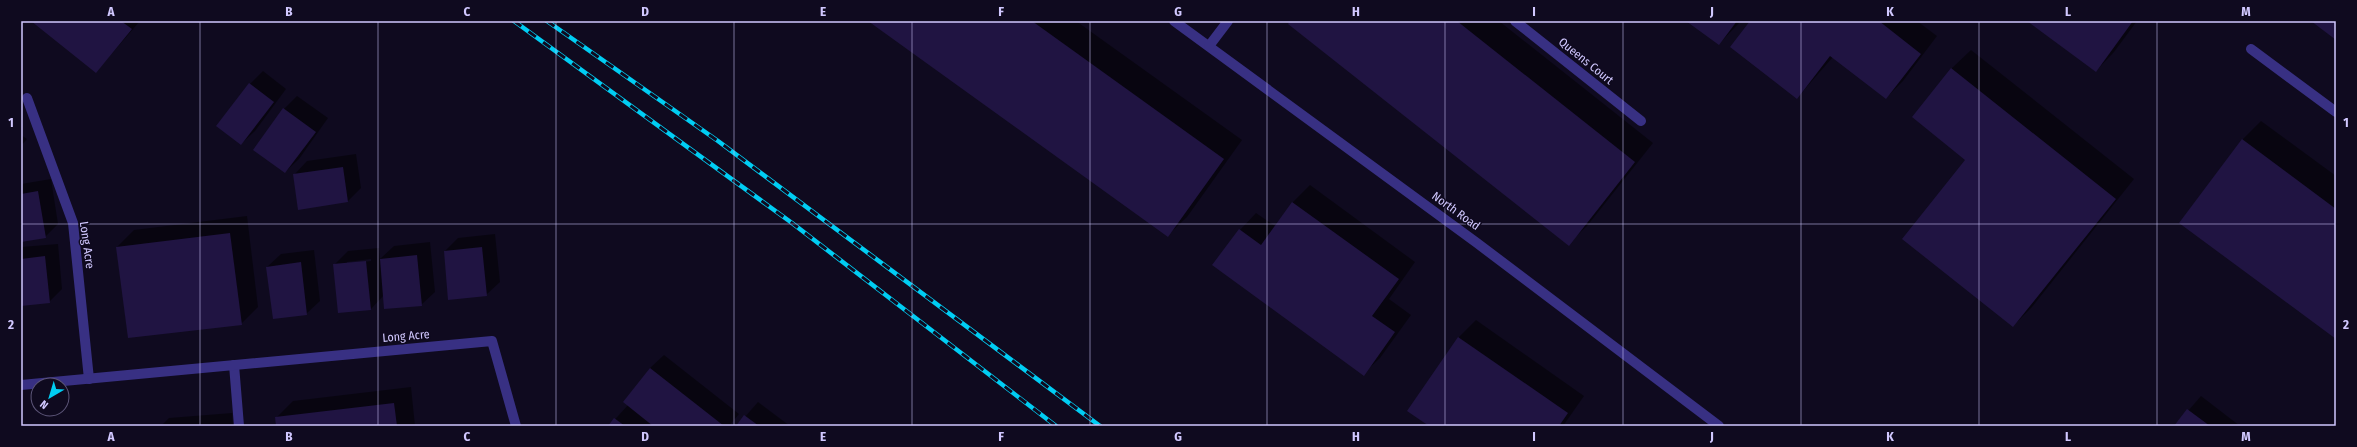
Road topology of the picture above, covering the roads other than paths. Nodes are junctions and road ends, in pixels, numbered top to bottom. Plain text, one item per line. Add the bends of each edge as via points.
1 (1174, 21) edge
2 (1228, 21) edge
3 (1515, 21) edge
4 (1209, 46) junction
5 (2251, 49) dead end
6 (27, 98) dead end
7 (2336, 112) edge
8 (1641, 122) dead end
9 (234, 365) junction
10 (89, 378) junction
11 (21, 385) edge
12 (239, 426) edge
13 (516, 426) edge
14 (1719, 426) edge

1 - 4 street, North Road
2 - 4 street
3 - 8 street, Queens Court
4 - 14 street, North Road via 1477,243
5 - 7 street
6 - 10 street, Long Acre via 73,224
9 - 10 street, Long Acre
9 - 12 street
9 - 13 street, Long Acre via 492,341
10 - 11 street, Long Acre

